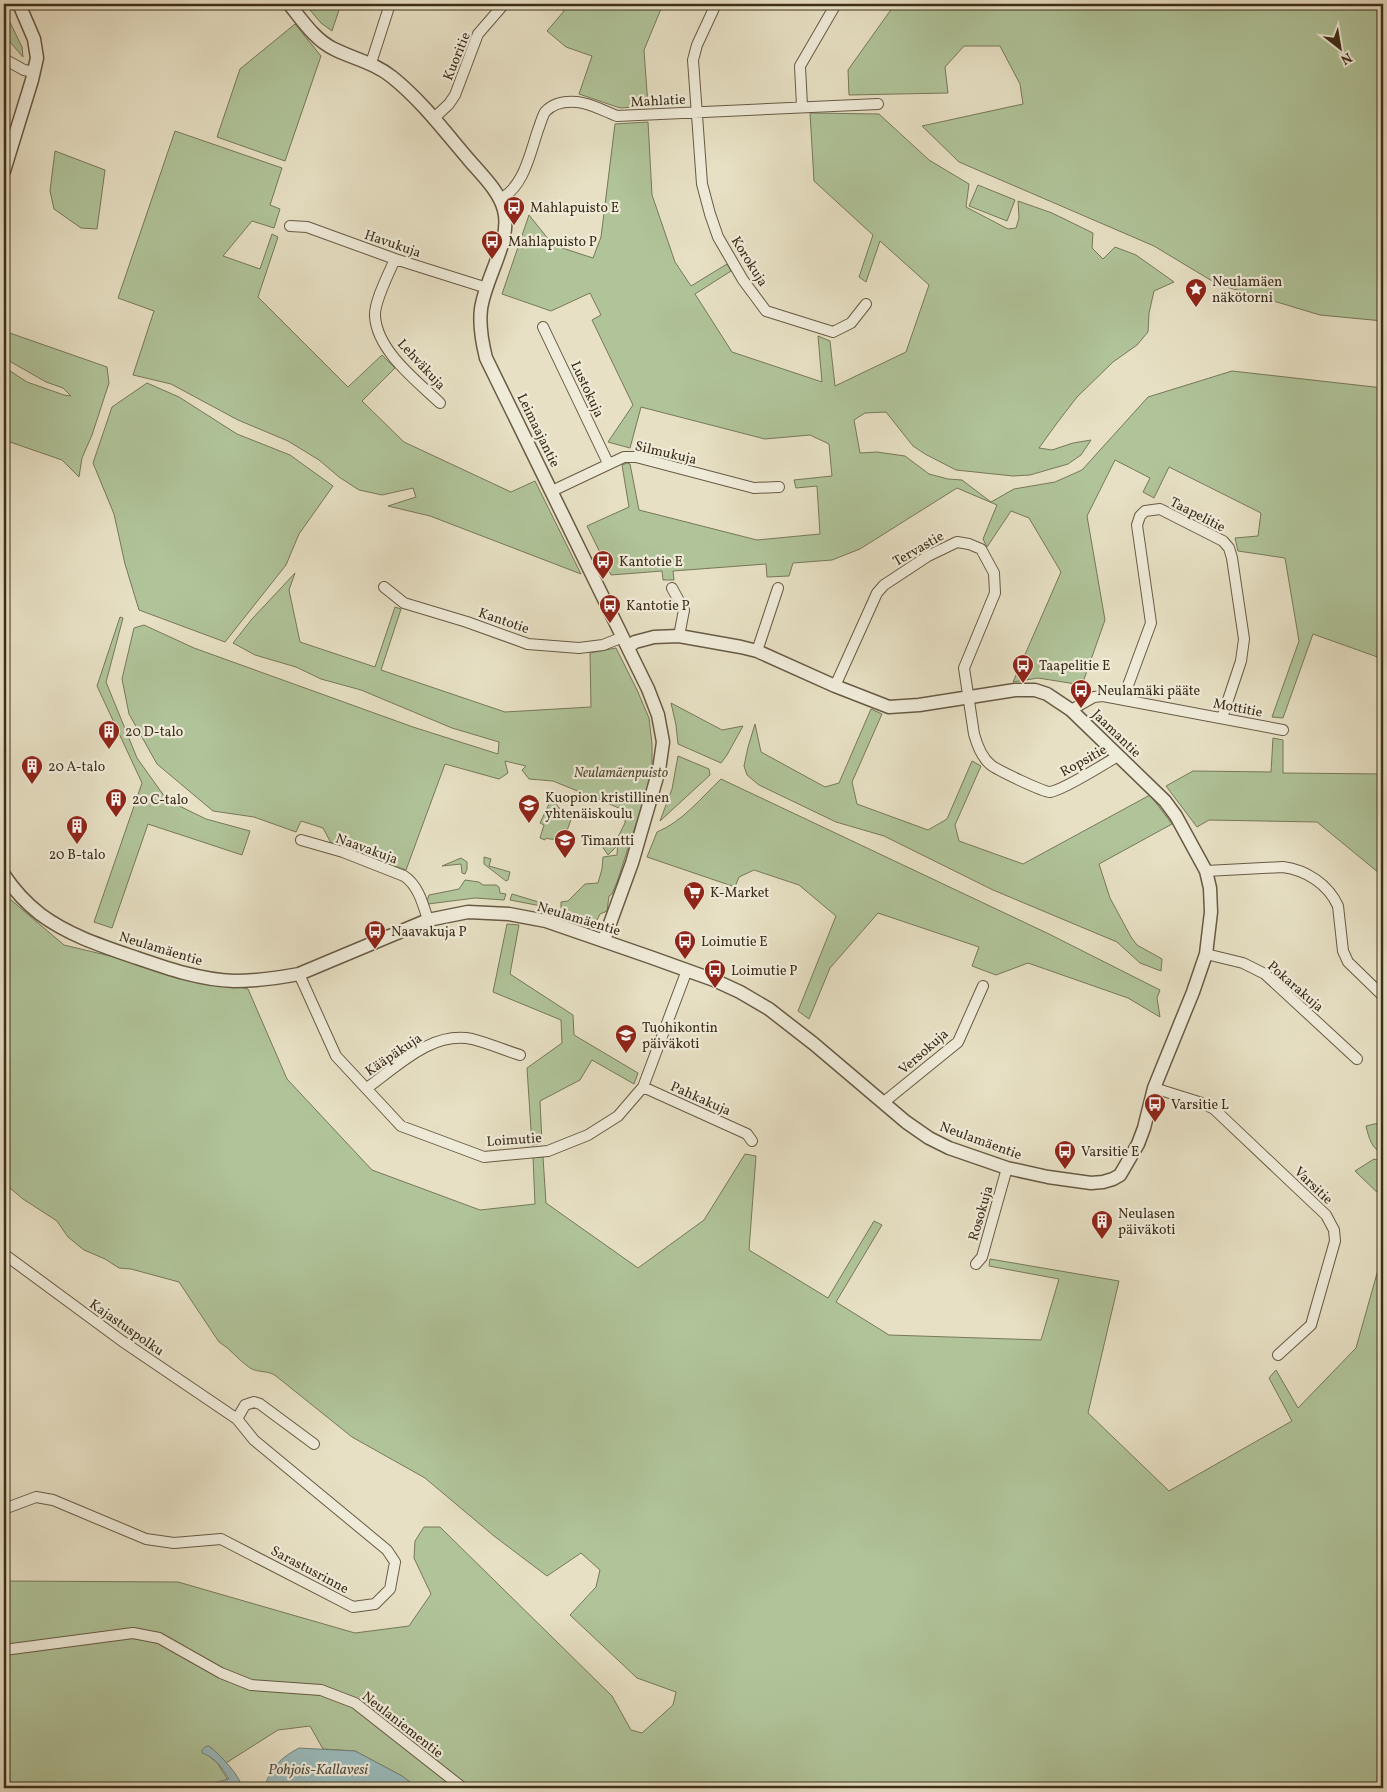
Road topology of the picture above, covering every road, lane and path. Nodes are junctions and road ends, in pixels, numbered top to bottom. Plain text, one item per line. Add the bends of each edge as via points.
1 (19, 4) edge
2 (289, 4) edge
3 (390, 4) edge
4 (504, 4) edge
5 (716, 4) edge
6 (836, 4) edge
7 (4, 59) edge
8 (371, 63) junction
9 (34, 72) junction
10 (878, 104) dead end
11 (802, 106) junction
12 (697, 112) junction
13 (434, 118) junction
14 (4, 171) edge
15 (500, 199) junction
16 (290, 226) dead end
17 (395, 259) junction
18 (487, 288) junction
19 (866, 304) dead end
20 (543, 327) dead end
21 (440, 404) dead end
22 (608, 463) junction
23 (779, 487) dead end
24 (552, 491) junction
25 (384, 587) dead end
26 (672, 588) dead end
27 (778, 588) dead end
28 (679, 636) junction
29 (625, 642) junction
30 (757, 651) junction
31 (835, 686) junction
32 (970, 697) junction
33 (1123, 699) junction
34 (1071, 710) junction
35 (1222, 718) junction
36 (1284, 730) dead end
37 (1118, 756) junction
38 (301, 840) dead end
39 (1206, 871) junction
40 (4, 875) edge
41 (428, 920) junction
42 (604, 940) junction
43 (1206, 954) junction
44 (687, 970) junction
45 (299, 974) junction
46 (983, 986) dead end
47 (1383, 996) edge
48 (520, 1055) dead end
49 (1357, 1059) dead end
50 (643, 1087) junction
51 (367, 1088) junction
52 (1154, 1088) junction
53 (884, 1102) junction
54 (749, 1138) dead end
55 (1007, 1168) junction
56 (1120, 1175) joint
57 (4, 1254) edge
58 (976, 1264) dead end
59 (1278, 1355) dead end
60 (237, 1419) junction
61 (314, 1444) dead end
62 (4, 1509) edge
63 (4, 1650) edge
64 (463, 1788) edge

1 - 9 street via 36,49
2 - 8 street, Leimaajantie via 323,42
3 - 8 street
4 - 13 street, Kuoritie via 478,34 455,95
5 - 12 street, Korokuja via 696,45 693,60
6 - 11 street via 800,66
7 - 9 street
8 - 13 street, Leimaajantie via 392,77
9 - 14 street
10 - 11 street, Mahlatie
11 - 12 street, Mahlatie
12 - 15 street, Mahlatie via 616,116 578,102 556,104 545,113 516,186
12 - 19 street, Korokuja via 702,184 710,214 718,236 743,280 766,311 833,332 851,323
13 - 15 street, Leimaajantie
15 - 18 street, Leimaajantie via 506,226
16 - 17 street, Havukuja via 307,227
17 - 18 street, Havukuja
17 - 21 street, Lehväkuja via 375,315 378,330 396,361
18 - 24 street, Leimaajantie via 481,321 486,358
20 - 22 street, Lustokuja
22 - 23 street, Silmukuja via 624,456 636,457 754,488
22 - 24 street, Silmukuja
24 - 29 street, Leimaajantie
25 - 29 street, Kantotie via 404,603 528,644 579,648
26 - 28 street via 684,610
27 - 30 street
28 - 29 street, Jaamantie
28 - 30 street, Jaamantie
29 - 42 street, Leimaajantie via 658,714 663,742 659,770 632,863
30 - 31 street, Jaamantie
31 - 32 street, Jaamantie via 889,707
31 - 32 street, Tervastie via 880,589 893,578 957,542 981,549 996,583 995,593 964,668
32 - 34 street, Jaamantie via 1035,690 1048,694
32 - 37 street, Ropsitie via 974,734 986,760 1042,790 1050,792 1063,787
33 - 34 street, Mottitie via 1094,697
33 - 35 street, Mottitie
33 - 35 street, Taapelitie via 1152,623 1137,525 1145,511 1160,509 1223,542 1232,558 1244,639 1241,661
34 - 37 street, Jaamantie
35 - 36 street, Mottitie
37 - 39 street, Jaamantie via 1165,801
38 - 41 street, Naavakuja via 342,852 409,879
39 - 43 street, Jaamantie via 1211,912
39 - 47 street via 1283,867 1294,868 1316,879 1338,906 1343,951 1348,962
40 - 45 street, Neulamäentie via 24,900 66,931 167,968 205,978 234,981
41 - 42 street, Neulamäentie via 468,912 510,914 546,921
41 - 45 street, Neulamäentie
42 - 44 street, Neulamäentie
43 - 49 street, Pokarakuja via 1242,963 1265,974
43 - 52 street, Jaamantie
44 - 50 street, Loimutie
44 - 53 street, Neulamäentie via 740,992 769,1009
45 - 51 street, Loimutie via 336,1056
46 - 53 street, Versokuja via 958,1042
48 - 51 street, Kääpäkuja via 472,1040 444,1039 425,1047
50 - 51 street, Loimutie via 618,1116 588,1135 548,1151 484,1157 401,1126
50 - 54 street, Pahkakuja
52 - 56 street, Jaamantie via 1138,1144
52 - 59 street, Varsitie via 1214,1109 1326,1215 1334,1230 1335,1240 1310,1324
53 - 55 street, Neulamäentie via 930,1138
55 - 56 street, Neulamäentie via 1048,1178 1091,1183 1113,1180
55 - 58 street, Rosokuja via 982,1257
57 - 60 street, Kajastuspolku via 122,1341
60 - 61 street via 245,1406 254,1402
60 - 62 street, Sarastusrinne via 254,1440 387,1550 395,1562 390,1589 375,1604 353,1607 221,1538 174,1543 146,1538 53,1500 36,1498
63 - 64 street, Neulaniementie via 133,1633 158,1638 221,1673 251,1685 321,1690 355,1702

